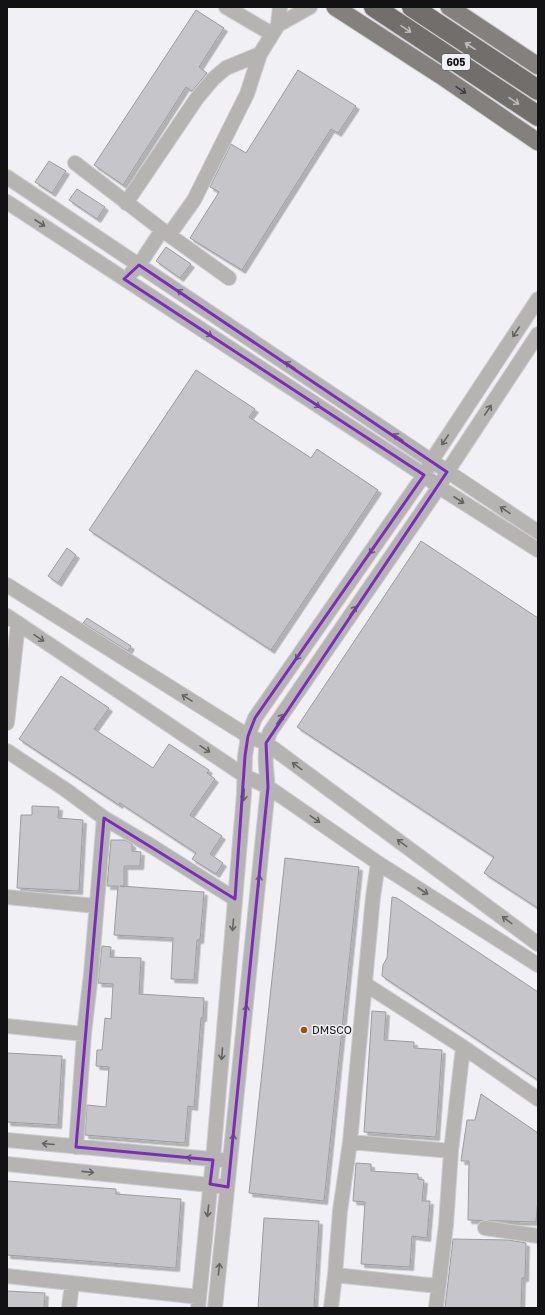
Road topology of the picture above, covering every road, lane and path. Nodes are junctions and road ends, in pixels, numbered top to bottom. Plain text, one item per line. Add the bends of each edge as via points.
1 (226, 7) edge
2 (280, 7) edge
3 (310, 7) edge
4 (335, 7) edge
5 (352, 7) edge
6 (374, 7) edge
7 (412, 7) edge
8 (438, 7) edge
9 (449, 7) edge
10 (275, 29) junction
11 (511, 48) junction
12 (260, 54) junction
13 (538, 66) edge
14 (440, 76) junction
15 (538, 90) edge
16 (538, 116) edge
17 (538, 142) edge
18 (75, 163) dead end
19 (7, 177) edge
20 (7, 202) edge
21 (126, 203) junction
22 (166, 233) junction
23 (139, 265) junction
24 (229, 278) dead end
25 (124, 279) junction
26 (538, 300) edge
27 (538, 334) edge
28 (432, 460) junction
29 (447, 472) junction
30 (424, 475) junction
31 (439, 487) junction
32 (538, 532) edge
33 (538, 550) edge
34 (7, 585) edge
35 (12, 619) edge
36 (7, 723) edge
37 (248, 736) junction
38 (266, 743) junction
39 (7, 751) edge
40 (245, 776) junction
41 (268, 787) junction
42 (104, 818) junction
43 (378, 863) junction
44 (7, 897) edge
45 (235, 899) junction
46 (96, 906) junction
47 (538, 944) edge
48 (538, 965) edge
49 (365, 984) junction
50 (7, 1026) edge
51 (84, 1034) junction
52 (463, 1047) junction
53 (538, 1099) edge
54 (7, 1140) edge
55 (350, 1142) junction
56 (76, 1147) junction
57 (451, 1151) junction
58 (212, 1160) junction
59 (230, 1160) junction
60 (7, 1164) edge
61 (210, 1184) junction
62 (228, 1187) junction
63 (485, 1228) dead end
64 (538, 1236) edge
65 (336, 1275) junction
66 (7, 1276) edge
67 (72, 1283) junction
68 (438, 1286) junction
69 (198, 1302) edge
70 (70, 1308) edge
71 (215, 1308) edge
72 (331, 1308) edge
73 (436, 1308) edge

1 - 10 street
2 - 10 street
3 - 10 street
4 - 14 main road
5 - 14 main road
6 -> 16 highway, 605
15 -> 7 highway, 605
8 - 11 main road
9 - 11 main road
10 - 12 street
11 - 13 main road
12 - 21 street via 226,68 213,79 197,98
12 - 22 street via 247,94 197,194
14 -> 17 main road
18 - 21 street
19 - 23 street
20 -> 25 street
21 - 22 street
22 - 23 street
22 - 24 street
23 - 25 street
28 -> 23 street
25 -> 30 street
26 -> 28 street
29 -> 27 street
28 - 29 street
28 - 30 street
29 - 31 street
32 -> 29 street
30 - 31 street
30 -> 37 street via 255,718
31 -> 33 street
38 -> 31 street via 270,732
37 -> 34 street
35 - 36 street
35 -> 40 street
37 - 38 street
37 - 40 street
38 - 41 street
47 -> 38 street
39 - 42 street
40 - 41 street
40 -> 45 street
41 -> 43 street
59 -> 41 street
42 - 45 street
42 - 46 street
43 -> 48 street
43 - 49 street
44 - 46 street
45 -> 58 street
46 - 51 street
49 - 52 street
49 - 55 street
50 - 51 street
51 - 56 street
52 - 53 street
52 - 57 street
56 -> 54 street
55 - 57 street
55 - 65 street via 340,1211
58 -> 56 street
57 - 68 street via 446,1226
58 - 59 street
58 - 61 street
59 - 62 street
60 -> 61 street
61 - 62 street
61 -> 69 street
71 -> 62 street
63 - 64 street
65 - 68 street
65 - 72 street
66 - 67 street
67 - 69 street
67 - 70 street
68 - 73 street

